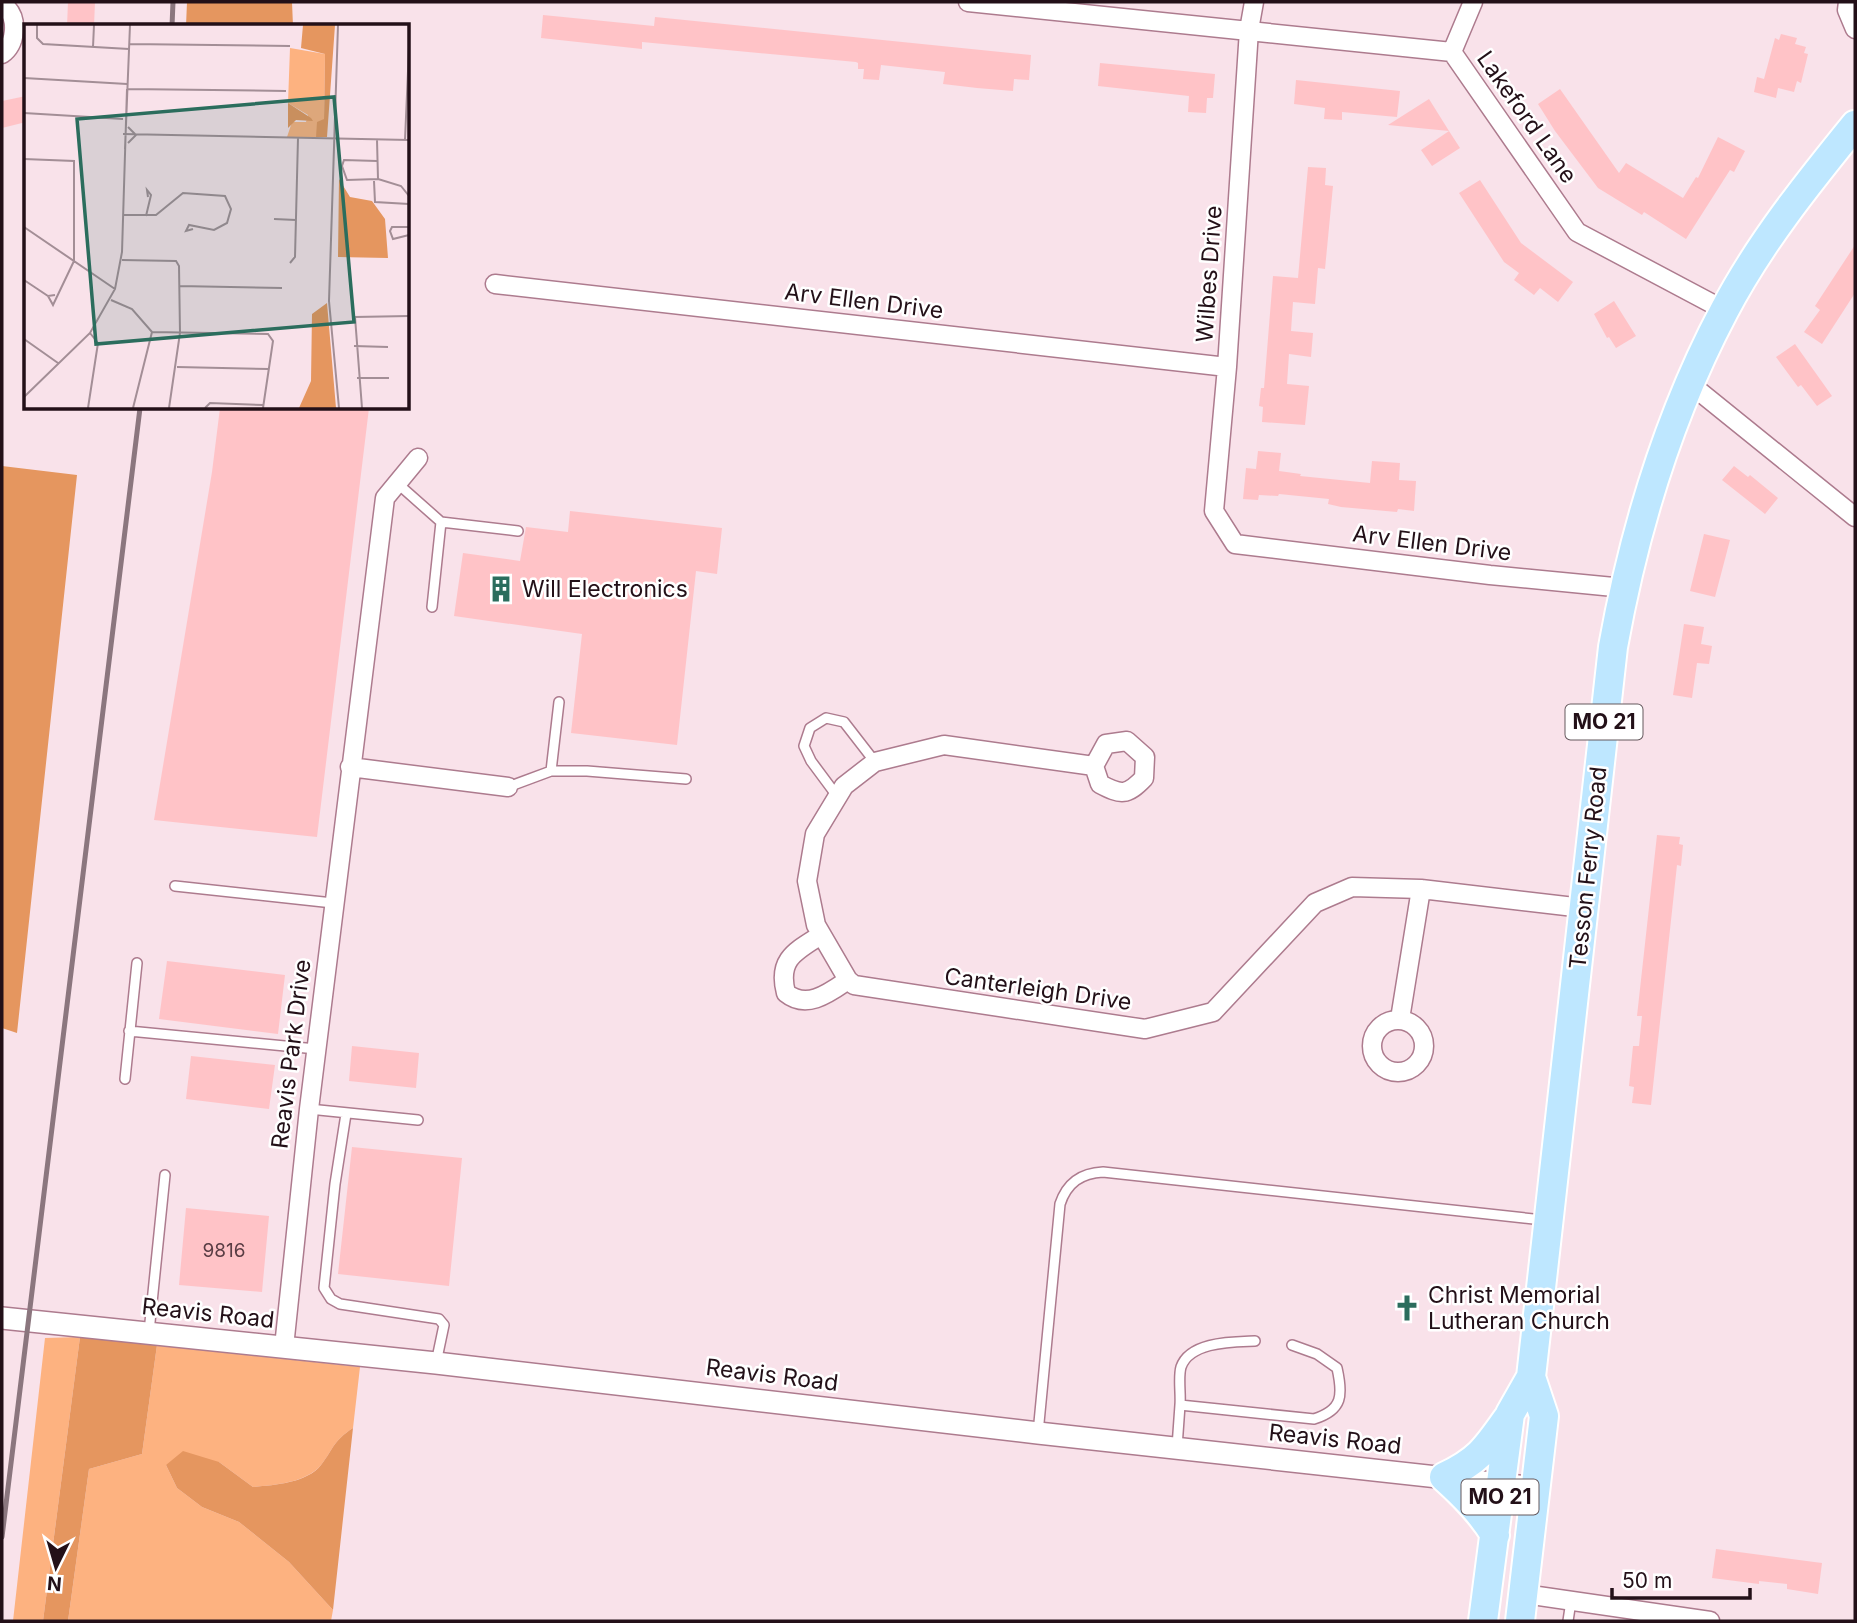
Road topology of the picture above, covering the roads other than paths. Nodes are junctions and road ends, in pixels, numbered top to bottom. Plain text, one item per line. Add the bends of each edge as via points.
1 (968, 2) edge
2 (1254, 2) edge
3 (1473, 2) edge
4 (1848, 2) edge
5 (5, 9) edge
6 (1855, 29) edge
7 (1249, 30) junction
8 (1452, 52) junction
9 (2, 54) edge
10 (1855, 125) edge
11 (495, 284) dead end
12 (1724, 310) junction
13 (1227, 367) junction
14 (1689, 383) junction
15 (418, 458) dead end
16 (397, 483) junction
17 (1855, 517) edge
18 (442, 522) junction
19 (518, 531) dead end
20 (1235, 544) joint
21 (1624, 588) junction
22 (432, 607) dead end
23 (559, 702) dead end
24 (874, 762) junction
25 (1094, 766) dead end
26 (350, 767) junction
27 (551, 771) junction
28 (686, 779) dead end
29 (508, 787) joint
30 (838, 796) junction
31 (175, 886) dead end
32 (1421, 889) junction
33 (333, 903) junction
34 (1583, 908) junction
35 (821, 935) junction
36 (137, 963) dead end
37 (851, 983) junction
38 (1400, 1019) dead end
39 (130, 1031) junction
40 (316, 1049) junction
41 (125, 1079) dead end
42 (309, 1109) junction
43 (346, 1114) junction
44 (418, 1120) dead end
45 (165, 1175) dead end
46 (1549, 1221) junction
47 (2, 1318) edge
48 (149, 1334) junction
49 (1255, 1341) dead end
50 (1292, 1345) dead end
51 (284, 1347) junction
52 (436, 1363) junction
53 (1531, 1377) junction
54 (1180, 1405) junction
55 (1510, 1414) junction
56 (1038, 1433) junction
57 (1177, 1449) junction
58 (1444, 1477) junction
59 (1502, 1484) junction
60 (1537, 1488) junction
61 (1495, 1535) junction
62 (1571, 1599) junction
63 (1522, 1607) edge
64 (1618, 1614) edge
65 (1483, 1621) edge
66 (1568, 1621) edge
67 (1710, 1621) edge

1 - 7 street, Lakeford Lane
2 - 7 street, Wilbes Drive
3 - 8 street
4 - 6 street
5 - 9 street via 14,15 15,33
7 - 8 street, Lakeford Lane
7 - 13 street, Wilbes Drive
8 - 12 street, Lakeford Lane via 1577,232
10 - 12 main road, Tesson Ferry Road / MO 21 via 1776,228
11 - 13 street, Arv Ellen Drive
12 - 14 main road, Tesson Ferry Road / MO 21
13 - 20 street, Wilbes Drive via 1214,511
14 - 17 street
14 - 21 main road, Tesson Ferry Road / MO 21 via 1652,482
15 - 16 street, Reavis Park Drive
16 - 18 lane
16 - 26 street, Reavis Park Drive via 384,498
18 - 19 lane
18 - 22 lane
20 - 21 street, Arv Ellen Drive
21 - 34 main road, Tesson Ferry Road / MO 21
23 - 27 lane
24 - 25 street via 944,745
24 - 30 street
24 - 30 lane via 844,722 826,718 810,727 804,746
26 - 29 street
26 - 33 street, Reavis Park Drive
27 - 28 lane
27 - 29 lane
30 - 35 street via 815,834 807,881
31 - 33 lane
32 - 34 street, Canterleigh Drive
32 - 37 street, Canterleigh Drive via 1352,887 1315,903 1213,1012 1145,1029
32 - 38 street
33 - 40 street, Reavis Park Drive
34 - 46 main road, Tesson Ferry Road / MO 21
35 - 37 street
35 - 37 street via 790,955 783,975 786,993 794,1000 810,1000
36 - 39 lane
39 - 40 lane
39 - 41 lane
40 - 42 street, Reavis Park Drive
42 - 43 lane
42 - 51 street, Reavis Park Drive
43 - 44 lane
43 - 52 lane via 324,1288 340,1304 439,1319 444,1325
45 - 48 lane
46 - 53 main road, Tesson Ferry Road / MO 21
46 - 56 lane via 1103,1172 1080,1177 1070,1184 1060,1204
47 - 48 street, Reavis Road
48 - 51 street, Reavis Road
49 - 54 lane via 1205,1347 1188,1355 1181,1367
50 - 54 lane via 1337,1368 1339,1401 1329,1415 1314,1419
51 - 52 street, Reavis Road
52 - 56 street, Reavis Road
53 - 55 main road, Tesson Ferry Road / MO 21
53 - 60 main road, Tesson Ferry Road / MO 21 via 1544,1416
54 - 57 lane
55 - 58 main road via 1486,1449
55 - 59 main road, Tesson Ferry Road / MO 21
56 - 57 street, Reavis Road
57 - 58 street, Reavis Road
58 - 59 street, Reavis Road
58 - 61 main road via 1467,1497
59 - 60 street, Reavis Road
59 - 61 main road, Tesson Ferry Road / MO 21
60 - 63 main road, Tesson Ferry Road / MO 21
61 - 65 main road, Tesson Ferry Road / MO 21
62 - 63 street
62 - 64 street
62 - 66 lane
64 - 67 street

